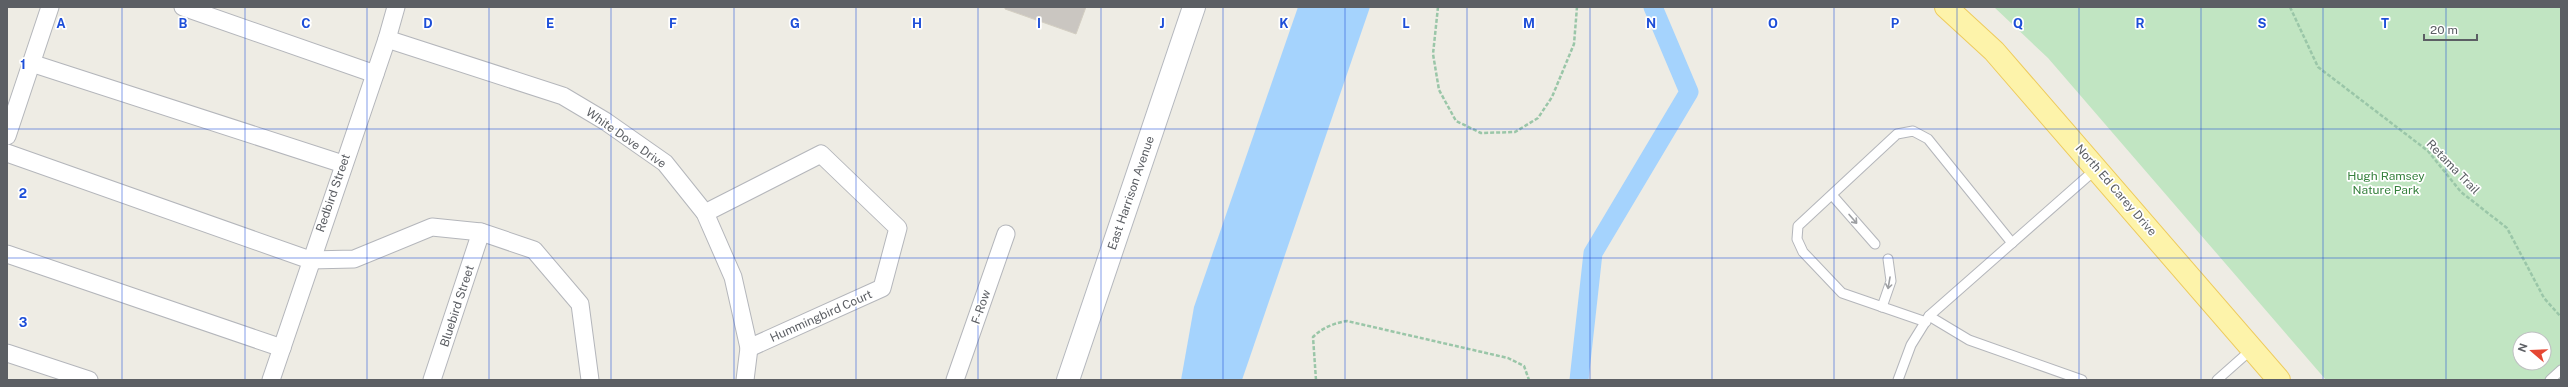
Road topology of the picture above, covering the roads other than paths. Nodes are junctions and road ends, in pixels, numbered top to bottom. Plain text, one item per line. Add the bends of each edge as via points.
1 (50, 7) edge
2 (183, 7) edge
3 (396, 7) edge
4 (1194, 7) edge
5 (1946, 7) edge
6 (387, 39) junction
7 (31, 63) junction
8 (375, 74) junction
9 (14, 92) edge
10 (7, 136) edge
11 (7, 153) edge
12 (343, 164) junction
13 (2097, 168) junction
14 (1832, 195) junction
15 (705, 213) junction
16 (481, 232) junction
17 (1006, 234) dead end
18 (2012, 243) junction
19 (1875, 244) dead end
20 (7, 254) edge
21 (1888, 259) dead end
22 (310, 260) junction
23 (1882, 307) junction
24 (1927, 319) junction
25 (282, 348) junction
26 (749, 348) junction
27 (2252, 348) junction
28 (7, 353) edge
29 (2561, 370) edge
30 (89, 380) edge
31 (271, 380) edge
32 (432, 380) edge
33 (590, 380) edge
34 (745, 380) edge
35 (955, 380) edge
36 (1068, 380) edge
37 (1898, 380) edge
38 (2082, 380) edge
39 (2217, 380) edge
40 (2279, 380) edge
41 (2550, 380) edge

1 - 7 street
2 - 8 street
3 - 6 street, Redbird Street
4 - 36 main road, East Harrison Avenue
5 - 13 main road, North Ed Carey Drive via 1994,50
6 - 8 street, Redbird Street
6 - 15 street, White Dove Drive via 563,96 605,121 665,163
7 - 9 street
7 - 12 street
8 - 12 street, Redbird Street
9 - 10 street
11 - 22 street
12 - 22 street, Redbird Street
13 - 18 lane
13 - 27 main road, North Ed Carey Drive
14 - 18 lane via 1897,134 1913,131 1928,139
14 -> 19 lane
14 - 23 lane via 1798,226 1797,240 1803,252 1842,293
15 - 26 street, White Dove Drive via 733,277
15 - 26 street, Hummingbird Court via 821,154 898,228 882,288
16 - 22 street via 432,227 354,259
16 - 32 street, Bluebird Street
16 - 33 street via 534,250 580,304
17 - 35 street, F-Row
18 - 24 lane
20 - 25 street
21 -> 23 lane via 1891,281
22 - 25 street, Redbird Street
23 - 24 lane
24 - 37 lane via 1911,345
24 - 38 lane via 1969,340
25 - 31 street, Redbird Street
26 - 34 street, White Dove Drive
27 - 39 lane
27 - 40 main road, North Ed Carey Drive
28 - 30 street
29 - 41 lane

